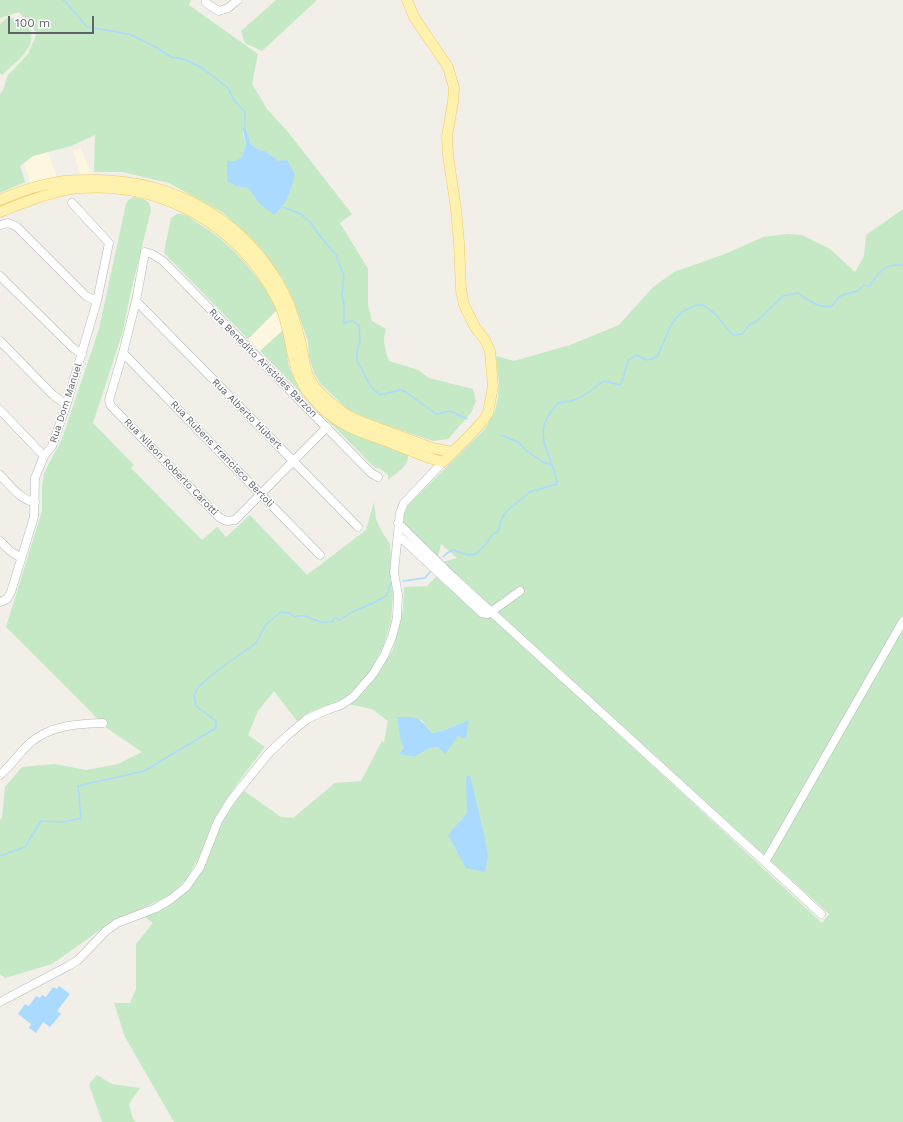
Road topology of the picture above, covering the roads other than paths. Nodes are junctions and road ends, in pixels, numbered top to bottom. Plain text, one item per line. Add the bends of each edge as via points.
1 (206, 0) edge
2 (238, 0) edge
3 (407, 0) edge
4 (117, 185) junction
5 (164, 194) junction
6 (0, 200) edge
7 (72, 204) dead end
8 (0, 212) edge
9 (0, 225) edge
10 (0, 276) edge
11 (97, 300) junction
12 (136, 301) junction
13 (0, 341) edge
14 (123, 353) junction
15 (82, 354) junction
16 (67, 404) junction
17 (0, 410) edge
18 (327, 428) junction
19 (432, 448) junction
20 (453, 452) junction
21 (44, 456) junction
22 (427, 457) junction
23 (294, 461) junction
24 (443, 462) junction
25 (0, 475) edge
26 (378, 477) dead end
27 (261, 494) junction
28 (35, 502) junction
29 (398, 523) junction
30 (358, 527) dead end
31 (398, 535) junction
32 (0, 540) edge
33 (320, 555) dead end
34 (21, 558) junction
35 (520, 591) dead end
36 (1, 602) edge
37 (492, 612) junction
38 (903, 620) edge
39 (103, 723) dead end
40 (0, 775) edge
41 (765, 862) junction
42 (821, 914) dead end
43 (0, 1002) edge

1 - 2 street via 206,3 219,11
3 - 20 main road via 414,17 451,75 454,88 447,136 459,236 461,290 464,305 485,340 492,362 493,386 488,413
4 - 5 main road via 142,192
4 - 6 main road via 65,181
4 - 8 main road via 54,193
5 - 19 main road via 197,204 244,238 256,252 285,296 296,324 307,374 327,399 354,419
5 - 22 main road via 214,225 251,260 279,302 288,326 298,374 305,388 319,404 333,417 354,429
7 - 11 street, Rua Dom Manuel via 109,243
9 - 11 street via 10,223 16,226 86,296
10 - 15 street
11 - 15 street, Rua Dom Manuel
12 - 14 street
12 - 18 street, Rua Benedito Aristides Barzon via 145,252 163,261
12 - 23 street, Rua Alberto Hubert
13 - 16 street via 53,395
14 - 27 street, Rua Rubens Francisco Bertoli
14 - 27 street, Rua Nilson Roberto Carotti via 110,395 111,406 220,518 235,520
15 - 16 street, Rua Dom Manuel
16 - 21 street, Rua Dom Manuel via 52,446
17 - 21 street
18 - 23 street
18 - 26 street, Rua Benedito Aristides Barzon
19 - 20 main road
19 - 22 street
20 - 24 main road
21 - 28 street, Rua Dom Manuel via 35,478
22 - 24 main road
23 - 27 street
23 - 30 street, Rua Alberto Hubert
24 - 29 street via 404,503
25 - 28 street via 20,495
27 - 33 street, Rua Rubens Francisco Bertoli
28 - 34 street, Rua Dom Manuel via 34,517
29 - 31 street
29 - 37 street
31 - 37 street via 482,613
31 - 43 street via 394,572 398,607 392,637 373,674 358,692 341,705 307,719 268,754 231,800 218,821 200,867 186,887 156,908 117,923 78,960
32 - 34 street
34 - 36 street, Rua Dom Manuel via 11,592 7,599
35 - 37 street
37 - 41 street
38 - 41 street
39 - 40 street via 73,724 45,733 30,743
41 - 42 street

